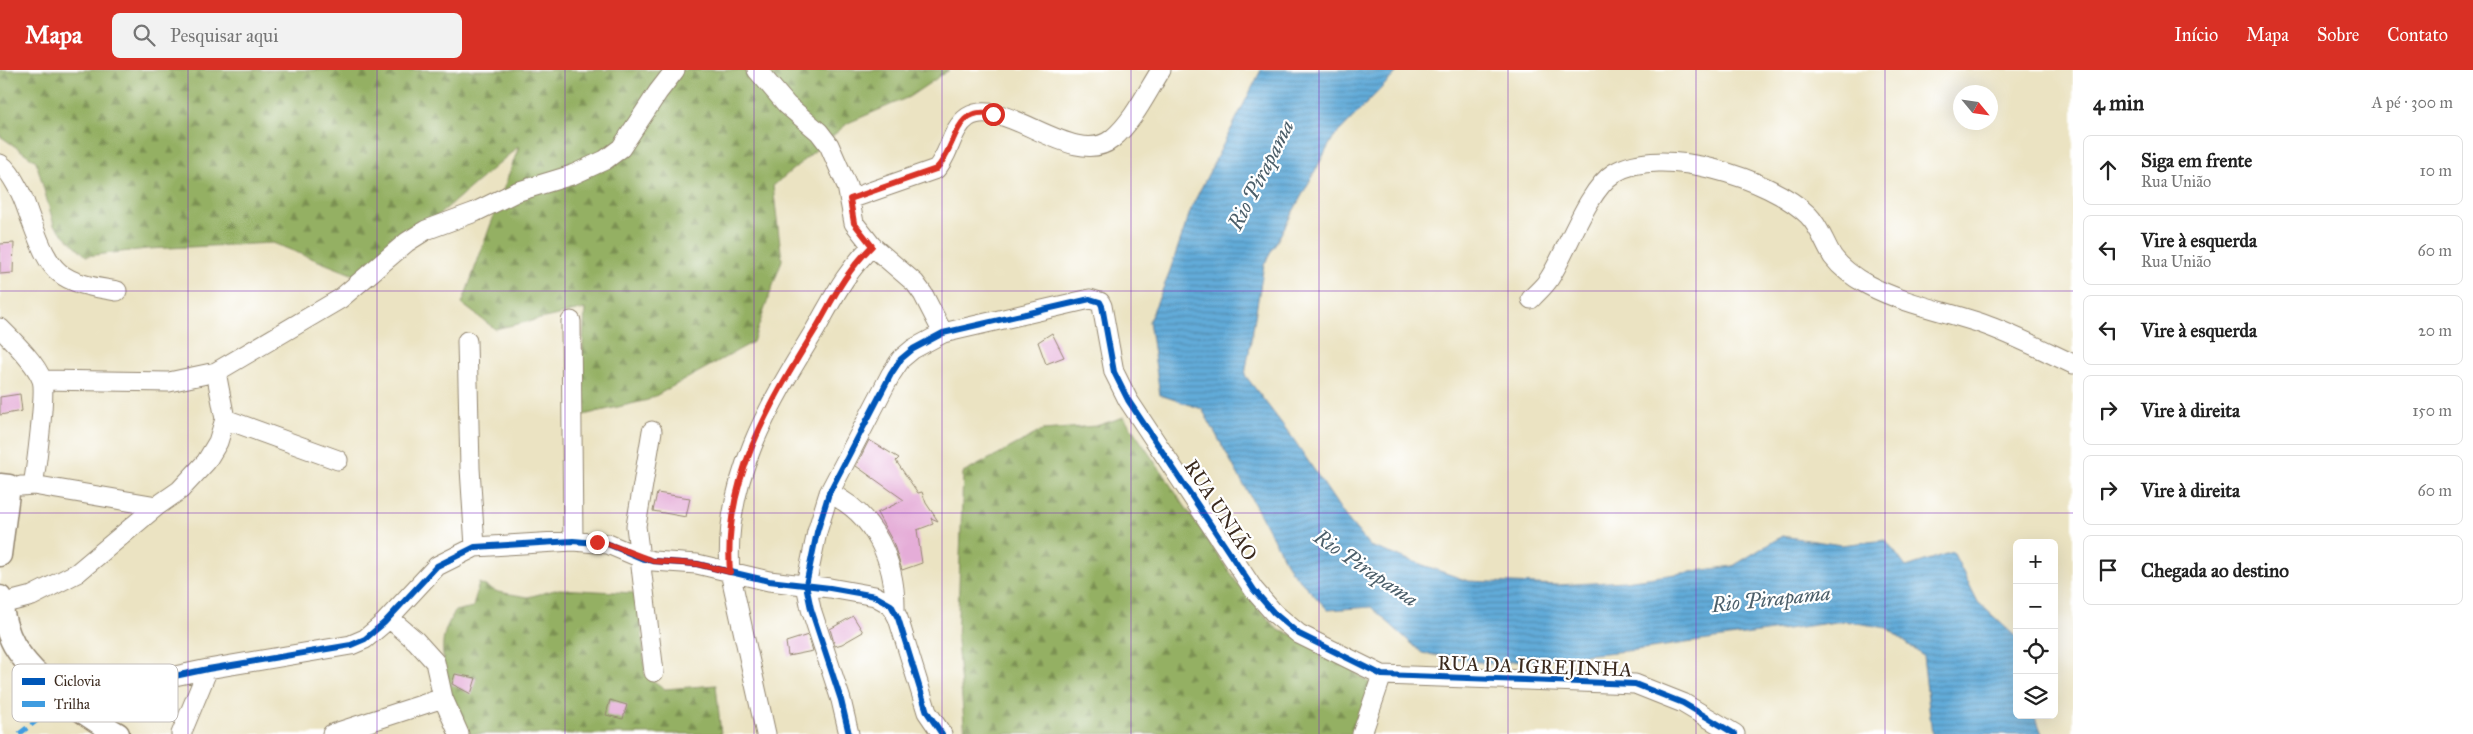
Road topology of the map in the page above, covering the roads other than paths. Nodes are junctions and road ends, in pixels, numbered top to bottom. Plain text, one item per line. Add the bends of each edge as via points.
1 (675, 70) edge
2 (757, 70) edge
3 (1161, 70) edge
4 (0, 164) edge
5 (850, 199) junction
6 (872, 246) junction
7 (117, 291) dead end
8 (1531, 298) dead end
9 (570, 320) dead end
10 (0, 328) edge
11 (943, 333) junction
12 (467, 342) dead end
13 (2073, 364) edge
14 (216, 372) junction
15 (42, 380) junction
16 (225, 419) junction
17 (652, 431) dead end
18 (338, 460) dead end
19 (33, 484) junction
20 (5, 486) edge
21 (829, 493) junction
22 (157, 506) junction
23 (573, 541) junction
24 (475, 546) junction
25 (0, 555) edge
26 (641, 558) junction
27 (730, 572) junction
28 (806, 585) junction
29 (0, 601) edge
30 (895, 611) junction
31 (389, 618) junction
32 (29, 664) edge
33 (208, 669) junction
34 (654, 672) dead end
35 (178, 675) edge
36 (1382, 675) junction
37 (443, 698) junction
38 (100, 722) edge
39 (118, 734) edge
40 (181, 734) edge
41 (332, 734) edge
42 (459, 734) edge
43 (766, 734) edge
44 (848, 734) edge
45 (942, 734) edge
46 (1362, 734) edge
47 (1735, 734) edge

1 - 14 street via 621,148 605,160 572,175 516,192 426,230 340,298
2 - 5 street via 787,105 819,132 829,145 843,172
3 - 5 street via 1114,138 1101,145 1086,147 982,112 966,118 959,126 936,169
4 - 7 street via 21,192 47,261 56,272 88,287
5 - 6 street via 854,223
6 - 11 street via 915,283
6 - 27 street via 843,278 758,428 732,511 728,552
8 - 13 street via 1549,278 1585,212 1611,175 1643,162 1678,162 1730,175 1792,202 1813,220 1843,268 1866,284 1902,300 2008,333
9 - 23 street
10 - 15 street via 22,351
11 - 21 street via 901,359
11 - 36 street, RUA UNIÃO via 1079,300 1096,300 1102,306 1114,372 1121,388 1254,590 1274,613 1300,634
12 - 24 street
14 - 15 street via 168,382
14 - 16 street
15 - 19 street via 38,464
16 - 18 street
16 - 22 street via 218,442 206,462 180,490
17 - 26 street via 636,526
19 - 20 street
19 - 22 street
20 - 25 street
21 - 28 street
21 - 30 street via 847,501 860,512 874,533 894,577
22 - 29 street via 77,573 59,584 32,596
23 - 24 street
23 - 26 street via 608,544
24 - 31 street via 437,566
26 - 27 street via 697,564
26 - 34 street
27 - 28 street
27 - 43 street
28 - 30 street via 874,596 885,600
28 - 44 street
29 - 32 street via 14,645
30 - 45 street via 927,712
31 - 33 street via 365,639 351,645
31 - 37 street via 435,662
33 - 35 street
33 - 40 street
36 - 46 street
36 - 47 street, RUA DA IGREJINHA via 1635,684 1684,703
37 - 41 street
37 - 42 street
38 - 39 street

